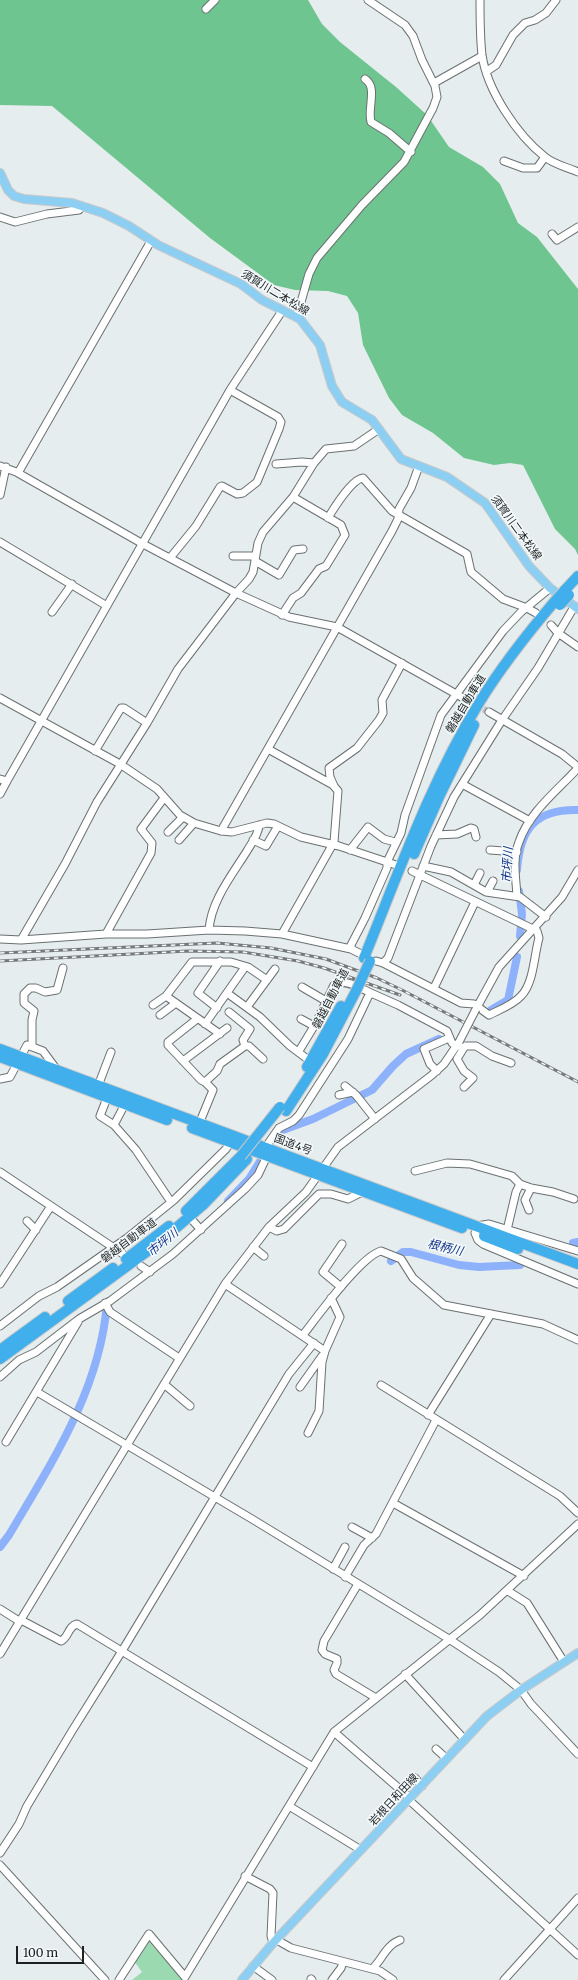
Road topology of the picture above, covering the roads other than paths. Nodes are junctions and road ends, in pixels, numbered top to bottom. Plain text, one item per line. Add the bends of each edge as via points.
1 (215, 0) edge
2 (368, 0) edge
3 (480, 0) edge
4 (556, 0) edge
5 (206, 10) dead end
6 (482, 56) junction
7 (487, 71) junction
8 (365, 79) dead end
9 (434, 83) junction
10 (411, 152) junction
11 (545, 157) junction
12 (504, 162) dead end
13 (578, 172) edge
14 (0, 173) edge
15 (82, 206) junction
16 (0, 217) edge
17 (578, 227) edge
18 (552, 234) dead end
19 (151, 240) junction
20 (282, 311) junction
21 (297, 316) junction
22 (230, 390) junction
23 (379, 429) junction
24 (314, 463) junction
25 (276, 464) dead end
26 (3, 466) edge
27 (418, 466) junction
28 (19, 473) junction
29 (0, 495) edge
30 (292, 497) junction
31 (399, 515) junction
32 (328, 518) junction
33 (0, 542) edge
34 (143, 544) junction
35 (303, 550) dead end
36 (233, 556) dead end
37 (170, 558) junction
38 (255, 558) junction
39 (578, 576) edge
40 (72, 584) junction
41 (578, 586) edge
42 (550, 588) junction
43 (236, 593) junction
44 (566, 593) junction
45 (107, 606) junction
46 (527, 608) junction
47 (576, 608) edge
48 (52, 612) dead end
49 (536, 613) dead end
50 (282, 615) junction
51 (551, 624) dead end
52 (337, 627) junction
53 (558, 633) junction
54 (578, 647) edge
55 (402, 663) junction
56 (457, 694) junction
57 (0, 698) edge
58 (465, 699) tunnel mouth
59 (489, 712) tunnel mouth
60 (502, 720) junction
61 (41, 722) junction
62 (147, 723) junction
63 (268, 749) junction
64 (95, 751) junction
65 (120, 764) junction
66 (578, 768) edge
67 (4, 780) edge
68 (462, 784) junction
69 (334, 786) junction
70 (0, 794) edge
71 (164, 798) junction
72 (183, 817) junction
73 (530, 821) junction
74 (194, 823) junction
75 (259, 825) junction
76 (278, 826) junction
77 (221, 831) junction
78 (168, 832) dead end
79 (436, 835) junction
80 (476, 836) dead end
81 (179, 840) dead end
82 (253, 840) junction
83 (395, 842) junction
84 (332, 845) junction
85 (350, 850) junction
86 (490, 850) dead end
87 (517, 852) junction
88 (387, 862) junction
89 (396, 865) dead end
90 (423, 866) junction
91 (578, 870) edge
92 (412, 871) dead end
93 (480, 872) dead end
94 (419, 875) junction
95 (493, 880) dead end
96 (474, 885) junction
97 (487, 892) junction
98 (517, 896) junction
99 (475, 902) junction
100 (546, 917) junction
101 (534, 929) junction
102 (209, 930) junction
103 (106, 934) junction
104 (282, 934) junction
105 (0, 939) edge
106 (21, 940) junction
107 (351, 949) junction
108 (371, 959) junction
109 (220, 961) junction
110 (245, 967) junction
111 (63, 968) dead end
112 (275, 969) dead end
113 (267, 980) junction
114 (302, 987) dead end
115 (434, 988) junction
116 (228, 993) junction
117 (371, 993) junction
118 (166, 996) junction
119 (326, 1001) junction
120 (176, 1003) junction
121 (153, 1005) dead end
122 (247, 1007) junction
123 (217, 1008) junction
124 (476, 1008) junction
125 (229, 1012) dead end
126 (160, 1016) dead end
127 (197, 1019) junction
128 (301, 1020) dead end
129 (206, 1024) junction
130 (314, 1026) junction
131 (227, 1028) dead end
132 (220, 1034) junction
133 (450, 1038) junction
134 (460, 1045) junction
135 (244, 1046) junction
136 (32, 1047) junction
137 (0, 1049) edge
138 (299, 1051) junction
139 (111, 1052) dead end
140 (0, 1057) edge
141 (306, 1058) dead end
142 (263, 1059) dead end
143 (19, 1061) junction
144 (184, 1061) junction
145 (511, 1063) dead end
146 (58, 1071) junction
147 (437, 1071) junction
148 (0, 1079) edge
149 (205, 1082) junction
150 (98, 1086) junction
151 (345, 1086) dead end
152 (464, 1087) dead end
153 (353, 1092) junction
154 (339, 1095) dead end
155 (107, 1098) junction
156 (125, 1104) junction
157 (375, 1119) junction
158 (199, 1124) junction
159 (114, 1125) junction
160 (230, 1143) junction
161 (266, 1152) junction
162 (244, 1157) junction
163 (415, 1171) dead end
164 (0, 1172) edge
165 (319, 1172) junction
166 (520, 1184) junction
167 (531, 1188) junction
168 (362, 1192) junction
169 (574, 1199) dead end
170 (173, 1201) junction
171 (51, 1206) junction
172 (180, 1206) dead end
173 (529, 1210) dead end
174 (27, 1221) dead end
175 (193, 1221) dead end
176 (269, 1227) junction
177 (475, 1229) junction
178 (36, 1230) junction
179 (201, 1230) junction
180 (507, 1230) junction
181 (342, 1244) dead end
182 (253, 1247) junction
183 (114, 1248) junction
184 (578, 1251) edge
185 (124, 1254) dead end
186 (264, 1256) dead end
187 (578, 1264) edge
188 (141, 1266) dead end
189 (578, 1271) edge
190 (150, 1272) junction
191 (0, 1284) edge
192 (225, 1284) junction
193 (578, 1284) edge
194 (341, 1287) junction
195 (332, 1298) junction
196 (106, 1303) junction
197 (491, 1314) junction
198 (79, 1319) junction
199 (0, 1326) edge
200 (303, 1335) junction
201 (578, 1340) edge
202 (314, 1344) junction
203 (0, 1350) edge
204 (324, 1353) junction
205 (179, 1358) junction
206 (0, 1360) edge
207 (0, 1377) edge
208 (164, 1384) junction
209 (381, 1385) dead end
210 (300, 1387) dead end
211 (37, 1392) junction
212 (190, 1406) dead end
213 (428, 1415) junction
214 (436, 1420) junction
215 (308, 1433) dead end
216 (6, 1442) dead end
217 (128, 1444) junction
218 (215, 1498) junction
219 (393, 1503) junction
220 (578, 1513) edge
221 (578, 1524) edge
222 (352, 1527) dead end
223 (372, 1538) junction
224 (345, 1547) dead end
225 (333, 1569) junction
226 (524, 1576) junction
227 (345, 1577) junction
228 (358, 1584) junction
229 (508, 1591) junction
230 (0, 1609) edge
231 (20, 1621) junction
232 (449, 1639) junction
233 (122, 1651) junction
234 (578, 1653) edge
235 (0, 1654) edge
236 (564, 1662) junction
237 (405, 1674) junction
238 (521, 1690) junction
239 (376, 1698) junction
240 (334, 1732) junction
241 (465, 1740) junction
242 (436, 1749) dead end
243 (578, 1754) edge
244 (447, 1759) junction
245 (313, 1768) junction
246 (415, 1778) dead end
247 (422, 1786) junction
248 (410, 1799) junction
249 (289, 1806) junction
250 (361, 1850) junction
251 (0, 1853) edge
252 (0, 1865) edge
253 (245, 1876) junction
254 (578, 1898) edge
255 (550, 1929) junction
256 (400, 1940) dead end
257 (275, 1942) junction
258 (578, 1955) edge
259 (343, 1962) junction
260 (253, 1966) junction
261 (372, 1969) junction
262 (105, 1980) edge
263 (120, 1980) edge
264 (242, 1980) edge
265 (272, 1980) edge
266 (332, 1980) edge
267 (394, 1980) edge
268 (504, 1980) edge

1 - 5 street
2 - 9 street via 409,30
3 - 6 street
4 - 7 street via 546,13 525,23 513,35 496,65
6 - 7 street
6 - 9 street
7 - 11 street via 506,113
8 - 10 street via 371,90 371,122
9 - 10 street via 436,102
10 - 21 street via 320,253 309,274
11 - 12 street via 537,168 532,169
11 - 13 street
14 - 15 main road, 須賀川二本松線 via 10,193 19,198
15 - 16 street via 79,210 15,222
15 - 19 main road, 須賀川二本松線 via 117,220
17 - 18 street via 557,240
19 - 20 main road, 須賀川二本松線 via 241,284
19 - 28 street
20 - 21 main road, 須賀川二本松線
20 - 22 street
21 - 23 main road, 須賀川二本松線 via 306,324 320,345 332,386 340,399 366,415
22 - 34 street
22 - 37 street via 278,417 281,422 279,429 257,482 243,493 237,494 220,487 196,526
23 - 24 street via 354,446 326,449
23 - 27 main road, 須賀川二本松線 via 399,456
24 - 25 street
24 - 30 street
26 - 28 street
26 - 29 street
27 - 31 street
27 - 42 main road, 須賀川二本松線 via 451,479 485,503 529,566
28 - 34 street
30 - 32 street
30 - 38 street via 263,532
31 - 32 street via 392,511 361,477 345,493
31 - 46 street via 467,554 471,572 503,600
31 - 52 street
32 - 50 street via 341,525 344,535 326,566 319,569 301,593 293,598
33 - 40 street
34 - 37 street
34 - 45 street
35 - 38 street via 294,550 279,575
36 - 38 street
37 - 43 street
38 - 43 street via 252,575
39 - 44 highway, 磐越自動車道
40 - 45 street
40 - 48 street
41 - 44 highway, 磐越自動車道
42 - 46 street
42 - 47 main road, 須賀川二本松線
43 - 50 street
43 - 62 street via 178,669
44 - 108 highway, 磐越自動車道, bridge via 507,661 464,729 432,794
45 - 61 street
46 - 49 street
46 - 56 street via 502,631
47 - 53 street
50 - 52 street
51 - 53 street
52 - 55 street
52 - 63 street
53 - 54 street
53 - 60 street via 538,668
55 - 56 street
55 - 69 street via 382,700 381,718 357,748 329,768
56 - 58 street
56 - 83 street via 441,715 407,809 401,833
57 - 61 street
59 - 60 street
60 - 66 street via 562,754
60 - 68 street
61 - 64 street
61 - 67 street
62 - 64 street via 121,708
62 - 65 street
63 - 69 street
63 - 77 street
64 - 65 street
65 - 71 street via 156,789
65 - 106 street
66 - 73 street
67 - 70 street
68 - 73 street
68 - 79 street
69 - 84 street via 338,791
71 - 72 street
71 - 103 street via 141,829 152,843 152,853
72 - 74 street
72 - 78 street
73 - 87 street via 518,842
74 - 77 street
74 - 81 street
75 - 76 street via 270,823
75 - 77 street
75 - 82 street
76 - 82 street via 266,846
76 - 84 street via 300,837
79 - 80 street via 457,834 471,828 474,829
79 - 90 street
82 - 102 street via 217,902
83 - 85 street via 384,839 368,827
83 - 88 street
84 - 85 street
84 - 104 street
85 - 88 street
86 - 87 street
87 - 98 street via 514,876
88 - 89 street
88 - 107 street via 387,868
90 - 94 street
90 - 96 street via 451,872
91 - 100 street
92 - 94 street
93 - 96 street
94 - 99 street
94 - 108 street via 388,958
95 - 97 street
96 - 97 street
97 - 98 street
98 - 100 street
99 - 101 street
99 - 115 street
100 - 101 street
101 - 124 street via 499,967
101 - 124 street via 539,938 529,982 522,995 489,1014
102 - 103 street
102 - 104 street
103 - 106 street
104 - 107 street
105 - 106 street
107 - 108 street
108 - 115 street
108 - 162 highway, 磐越自動車道, bridge via 283,1109
109 - 110 street
109 - 118 street via 192,962
109 - 123 street via 198,994
110 - 113 street
110 - 116 street
111 - 136 street via 57,990 45,992 30,988 24,994 24,1003 34,1011
112 - 113 street
113 - 122 street
114 - 119 street
115 - 124 street
116 - 122 street
116 - 123 street
117 - 119 street via 344,982 336,982
117 - 133 street via 447,1031
117 - 161 street via 348,1039 324,1070 299,1115 279,1128
118 - 120 street
118 - 121 street
119 - 130 street
120 - 126 street
120 - 127 street
122 - 138 street
123 - 129 street
124 - 134 street, bridge
125 - 135 street via 250,1029 243,1040
127 - 129 street
127 - 144 street via 168,1042
128 - 130 street
129 - 132 street
130 - 138 street
131 - 132 street
132 - 144 street
133 - 134 street
133 - 147 street via 424,1049 430,1064
134 - 145 street via 476,1046 492,1056
134 - 147 street
134 - 152 street via 457,1059 464,1071 473,1078
135 - 142 street via 249,1046
135 - 149 street via 220,1064 217,1071
136 - 143 street via 27,1045
136 - 146 street via 43,1051
137 - 143 highway, 国道4号
138 - 141 street
139 - 150 street
140 - 143 highway, 国道4号
143 - 146 highway, 国道4号
143 - 148 street via 10,1077
143 - 155 highway, 国道4号
144 - 149 street
146 - 150 highway, 国道4号
147 - 157 street
149 - 158 street via 212,1090
150 - 158 highway, 国道4号
151 - 153 street
153 - 154 street
153 - 157 street
155 - 156 highway, 国道4号
155 - 159 street via 100,1116
156 - 159 street
156 - 160 highway, 国道4号
157 - 165 street via 338,1147
158 - 161 highway, 国道4号
159 - 170 street via 136,1150
160 - 161 highway, 国道4号
160 - 170 street
161 - 165 highway, 国道4号
161 - 179 street via 258,1175
162 - 203 highway, 磐越自動車道 via 169,1226
162 - 206 highway, 磐越自動車道 via 203,1205 162,1241
163 - 166 street via 447,1163 470,1164 512,1176
164 - 171 street
165 - 168 highway, 国道4号
165 - 176 street via 306,1192
165 - 177 highway, 国道4号
166 - 167 street
166 - 180 street
167 - 169 street
167 - 173 street via 525,1200
168 - 176 street via 348,1199 331,1194 319,1194 284,1230 277,1231
168 - 177 highway, 国道4号
170 - 172 street
170 - 183 street
171 - 178 street
171 - 183 street
174 - 178 street
175 - 179 street
176 - 182 street
177 - 180 street via 489,1224
177 - 187 highway, 国道4号
177 - 189 highway, 国道4号
177 - 193 street via 478,1240 483,1244
178 - 191 street
179 - 190 street
180 - 184 street
181 - 194 street via 323,1272
182 - 186 street
182 - 192 street
183 - 185 street
183 - 199 street via 57,1287 39,1296
188 - 190 street
190 - 196 street
192 - 200 street
192 - 205 street
194 - 195 street
194 - 197 street via 374,1254 384,1251 401,1259 413,1278 440,1302
195 - 200 street
195 - 204 street via 340,1317
196 - 198 street
196 - 205 street via 110,1312
197 - 201 street via 543,1324
197 - 213 street
198 - 207 street via 36,1352 17,1359
198 - 211 street
200 - 202 street
202 - 204 street
202 - 218 street via 289,1374
204 - 210 street
204 - 215 street via 319,1411
205 - 208 street
208 - 212 street
208 - 217 street
209 - 213 street
211 - 216 street
211 - 217 street
213 - 214 street
214 - 219 street
214 - 220 street via 560,1496
217 - 218 street
217 - 231 street
218 - 225 street
218 - 233 street
219 - 223 street
219 - 226 street
221 - 226 street
222 - 223 street
223 - 227 street via 364,1545
224 - 225 street
225 - 227 street
226 - 229 street
227 - 228 street
228 - 232 street
228 - 239 street via 324,1641 322,1650 337,1659 334,1670 336,1674
229 - 232 street
229 - 236 street via 527,1603
230 - 231 street
231 - 233 street via 61,1641 71,1627 77,1624
231 - 235 street
232 - 237 street
232 - 238 street
233 - 245 street
233 - 251 street
234 - 236 main road, 岩根日和田線
236 - 238 main road, 岩根日和田線
237 - 239 street
237 - 241 street
238 - 241 main road, 岩根日和田線 via 497,1707
238 - 243 street
239 - 240 street
240 - 245 street
240 - 248 street
241 - 244 main road, 岩根日和田線
242 - 244 street
244 - 247 main road, 岩根日和田線
245 - 249 street
246 - 247 street
247 - 248 main road, 岩根日和田線
248 - 250 main road, 岩根日和田線
248 - 255 street
249 - 250 street
249 - 253 street
250 - 257 main road, 岩根日和田線
252 - 262 street
253 - 257 street via 270,1889 272,1893 271,1936
253 - 263 street via 185,1977 149,1934
254 - 255 street
255 - 258 street
255 - 268 street
256 - 261 street via 389,1947
257 - 259 street
257 - 260 main road, 岩根日和田線
259 - 261 street
259 - 266 street
260 - 264 main road, 岩根日和田線
260 - 265 street
261 - 267 street

